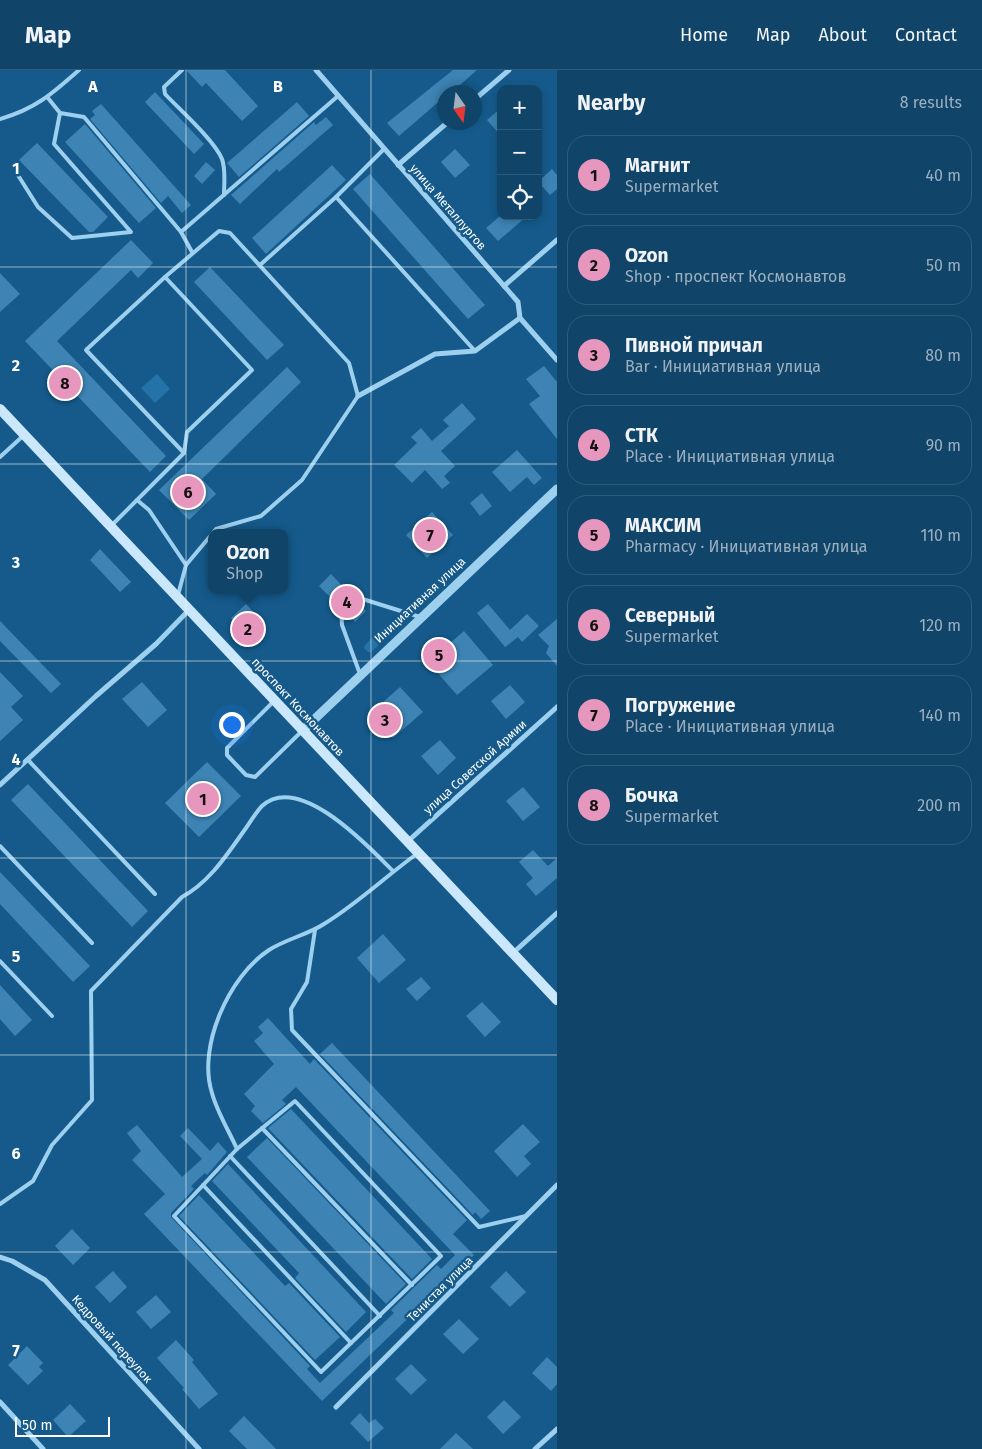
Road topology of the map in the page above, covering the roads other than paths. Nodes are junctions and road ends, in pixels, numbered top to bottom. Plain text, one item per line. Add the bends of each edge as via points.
1 (79, 70) edge
2 (182, 70) edge
3 (316, 70) edge
4 (509, 70) edge
5 (482, 93) edge
6 (338, 96) junction
7 (48, 98) junction
8 (60, 113) junction
9 (0, 119) edge
10 (439, 130) edge
11 (384, 149) junction
12 (398, 165) junction
13 (16, 172) dead end
14 (224, 195) junction
15 (336, 197) junction
16 (181, 232) junction
17 (557, 240) edge
18 (192, 252) junction
19 (260, 265) junction
20 (165, 276) junction
21 (504, 286) junction
22 (520, 318) junction
23 (475, 351) junction
24 (557, 360) edge
25 (358, 396) junction
26 (0, 409) edge
27 (24, 435) junction
28 (184, 453) junction
29 (0, 457) edge
30 (557, 489) edge
31 (137, 500) junction
32 (111, 527) junction
33 (216, 529) edge
34 (208, 538) edge
35 (186, 565) junction
36 (353, 596) dead end
37 (178, 597) junction
38 (341, 607) dead end
39 (190, 609) junction
40 (420, 617) junction
41 (360, 674) junction
42 (274, 701) junction
43 (557, 707) edge
44 (302, 731) junction
45 (28, 760) junction
46 (0, 785) edge
47 (407, 842) junction
48 (0, 846) edge
49 (418, 853) junction
50 (393, 871) junction
51 (155, 894) dead end
52 (557, 913) edge
53 (314, 930) junction
54 (92, 943) dead end
55 (513, 954) junction
56 (0, 961) edge
57 (557, 1000) edge
58 (52, 1016) dead end
59 (262, 1128) junction
60 (237, 1149) junction
61 (230, 1156) junction
62 (203, 1185) junction
63 (557, 1185) edge
64 (0, 1204) edge
65 (528, 1216) junction
66 (0, 1257) edge
67 (412, 1285) junction
68 (380, 1316) junction
69 (351, 1344) junction
70 (0, 1402) edge
71 (336, 1407) dead end
72 (557, 1428) edge
73 (43, 1449) edge
74 (199, 1449) edge
75 (535, 1449) edge

1 - 7 lane
2 - 14 lane via 164,87 165,94 216,149 223,166
3 - 6 street, улица Металлургов
4 - 5 street
6 - 11 street, улица Металлургов
6 - 14 lane
7 - 8 lane
7 - 9 lane via 24,112
8 - 13 lane via 54,144 131,232 72,238 38,207
8 - 16 lane via 84,117
10 - 12 street
11 - 12 street, улица Металлургов
11 - 15 lane
12 - 21 street, улица Металлургов
14 - 16 lane
15 - 19 lane
15 - 23 lane
16 - 18 lane
17 - 21 street
18 - 19 lane via 219,231 230,234
18 - 20 lane
19 - 25 lane via 349,363
20 - 28 lane via 252,370 187,432
20 - 28 lane via 86,350
21 - 22 street, улица Металлургов via 518,302
22 - 23 street
22 - 24 street, улица Металлургов
23 - 25 street via 435,354
25 - 33 lane via 302,480 261,516
26 - 27 main road, проспект Космонавтов
27 - 29 lane
27 - 32 main road, проспект Космонавтов
28 - 31 lane
30 - 40 street, Инициативная улица
31 - 32 lane
31 - 35 lane via 149,510
32 - 37 main road, проспект Космонавтов
34 - 35 lane
35 - 37 lane
36 - 40 lane
37 - 39 main road, проспект Космонавтов
38 - 41 lane via 342,625
39 - 42 main road, проспект Космонавтов
39 - 45 street
40 - 41 street, Инициативная улица
41 - 44 street, Инициативная улица
42 - 44 main road, проспект Космонавтов
42 - 44 lane via 226,748 227,755 246,776 254,777
43 - 47 street, улица Советской Армии
44 - 47 main road, проспект Космонавтов
45 - 46 street
45 - 51 lane
47 - 49 main road, проспект Космонавтов
48 - 54 lane
49 - 50 lane
49 - 55 main road, проспект Космонавтов
50 - 53 lane
50 - 64 lane via 355,832 309,804 291,796 279,796 262,806 228,854 196,889 182,897 91,991 92,1100 52,1145 33,1181
52 - 55 street
53 - 60 lane via 270,950 247,967 230,995 210,1042 208,1070 212,1093
53 - 65 lane via 307,982 292,1009 292,1030 479,1226
55 - 57 main road, проспект Космонавтов
56 - 58 lane
59 - 60 lane
59 - 67 lane
59 - 67 lane via 295,1101 442,1256
60 - 61 lane
61 - 62 lane
61 - 68 lane
62 - 69 lane
62 - 69 lane via 174,1216 321,1372
63 - 65 street, Тенистая улица
65 - 71 street, Тенистая улица
66 - 74 street, Кедровый переулок via 45,1280
67 - 68 lane
68 - 69 lane
70 - 73 street
72 - 75 street

